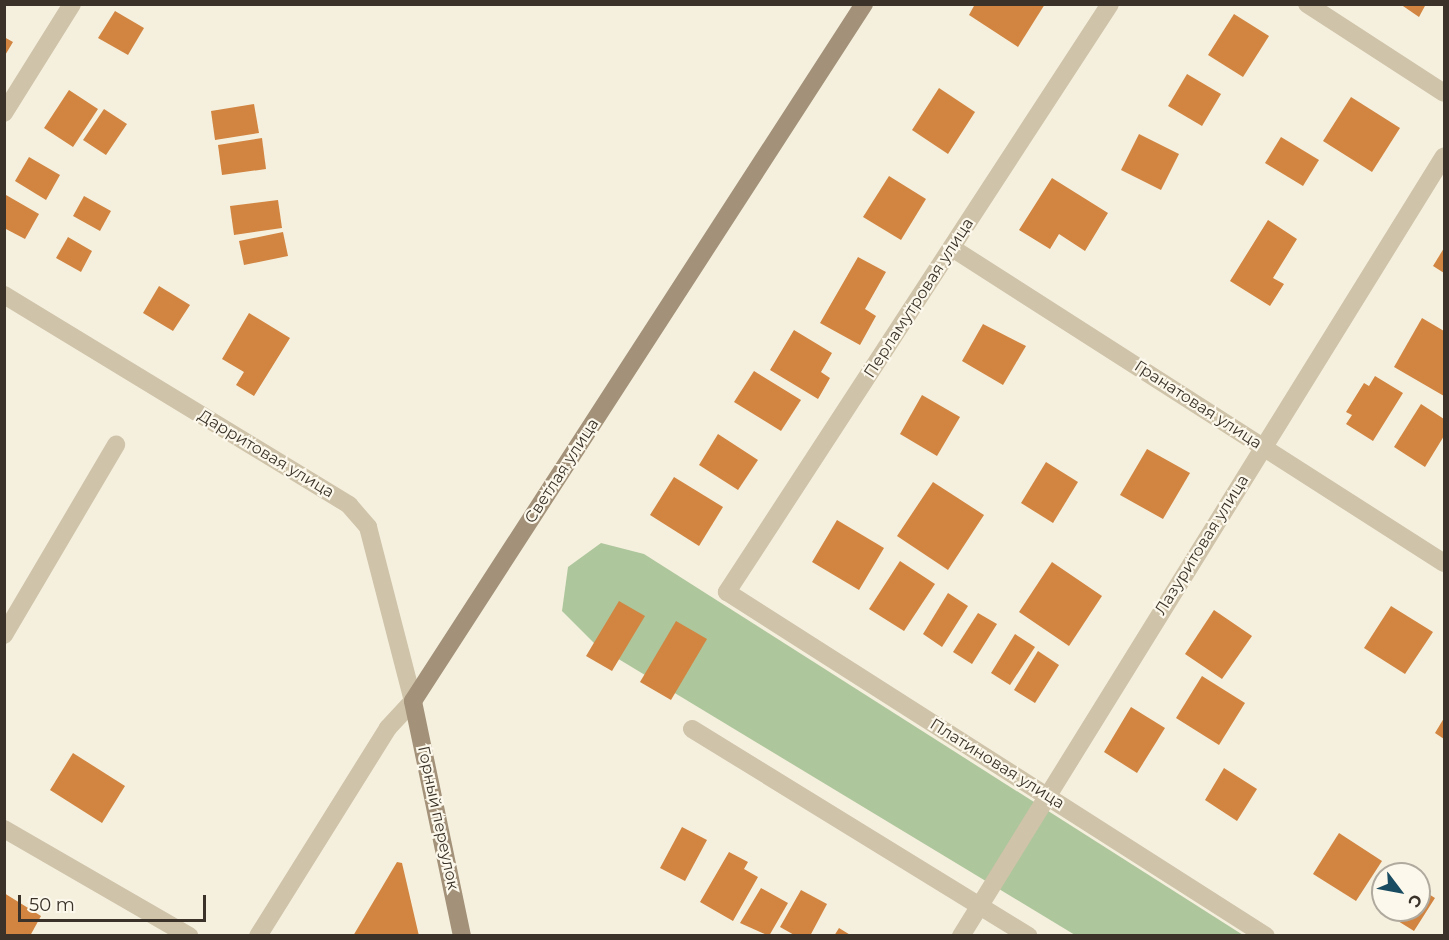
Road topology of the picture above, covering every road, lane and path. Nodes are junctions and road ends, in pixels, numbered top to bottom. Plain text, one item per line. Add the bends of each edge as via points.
1 (72, 4) edge
2 (864, 4) edge
3 (1110, 4) edge
4 (1306, 4) edge
5 (1444, 93) edge
6 (4, 113) edge
7 (1444, 156) edge
8 (952, 248) junction
9 (4, 295) edge
10 (116, 445) dead end
11 (1263, 446) junction
12 (1444, 563) edge
13 (727, 592) joint
14 (4, 635) edge
15 (413, 701) junction
16 (692, 729) dead end
17 (1047, 796) junction
18 (4, 829) edge
19 (979, 906) junction
20 (189, 936) edge
21 (258, 936) edge
22 (462, 936) edge
23 (961, 936) edge
24 (1028, 936) edge
25 (1266, 936) edge

1 - 6 street
2 - 15 street, Светлая улица
3 - 8 street, Перламутровая улица
4 - 5 street
7 - 11 street, Лазуритовая улица
8 - 11 street, Гранатовая улица
8 - 13 street, Перламутровая улица
9 - 15 street, Дарритовая улица via 349,505 368,527
10 - 14 street
11 - 12 street, Гранатовая улица
11 - 17 street, Лазуритовая улица
13 - 17 street, Платиновая улица
15 - 21 street, Светлая улица via 388,728
15 - 22 street, Горный переулок
16 - 19 street
17 - 19 street, Лазуритовая улица
17 - 25 street, Платиновая улица
18 - 20 street
19 - 23 street, Лазуритовая улица
19 - 24 street

